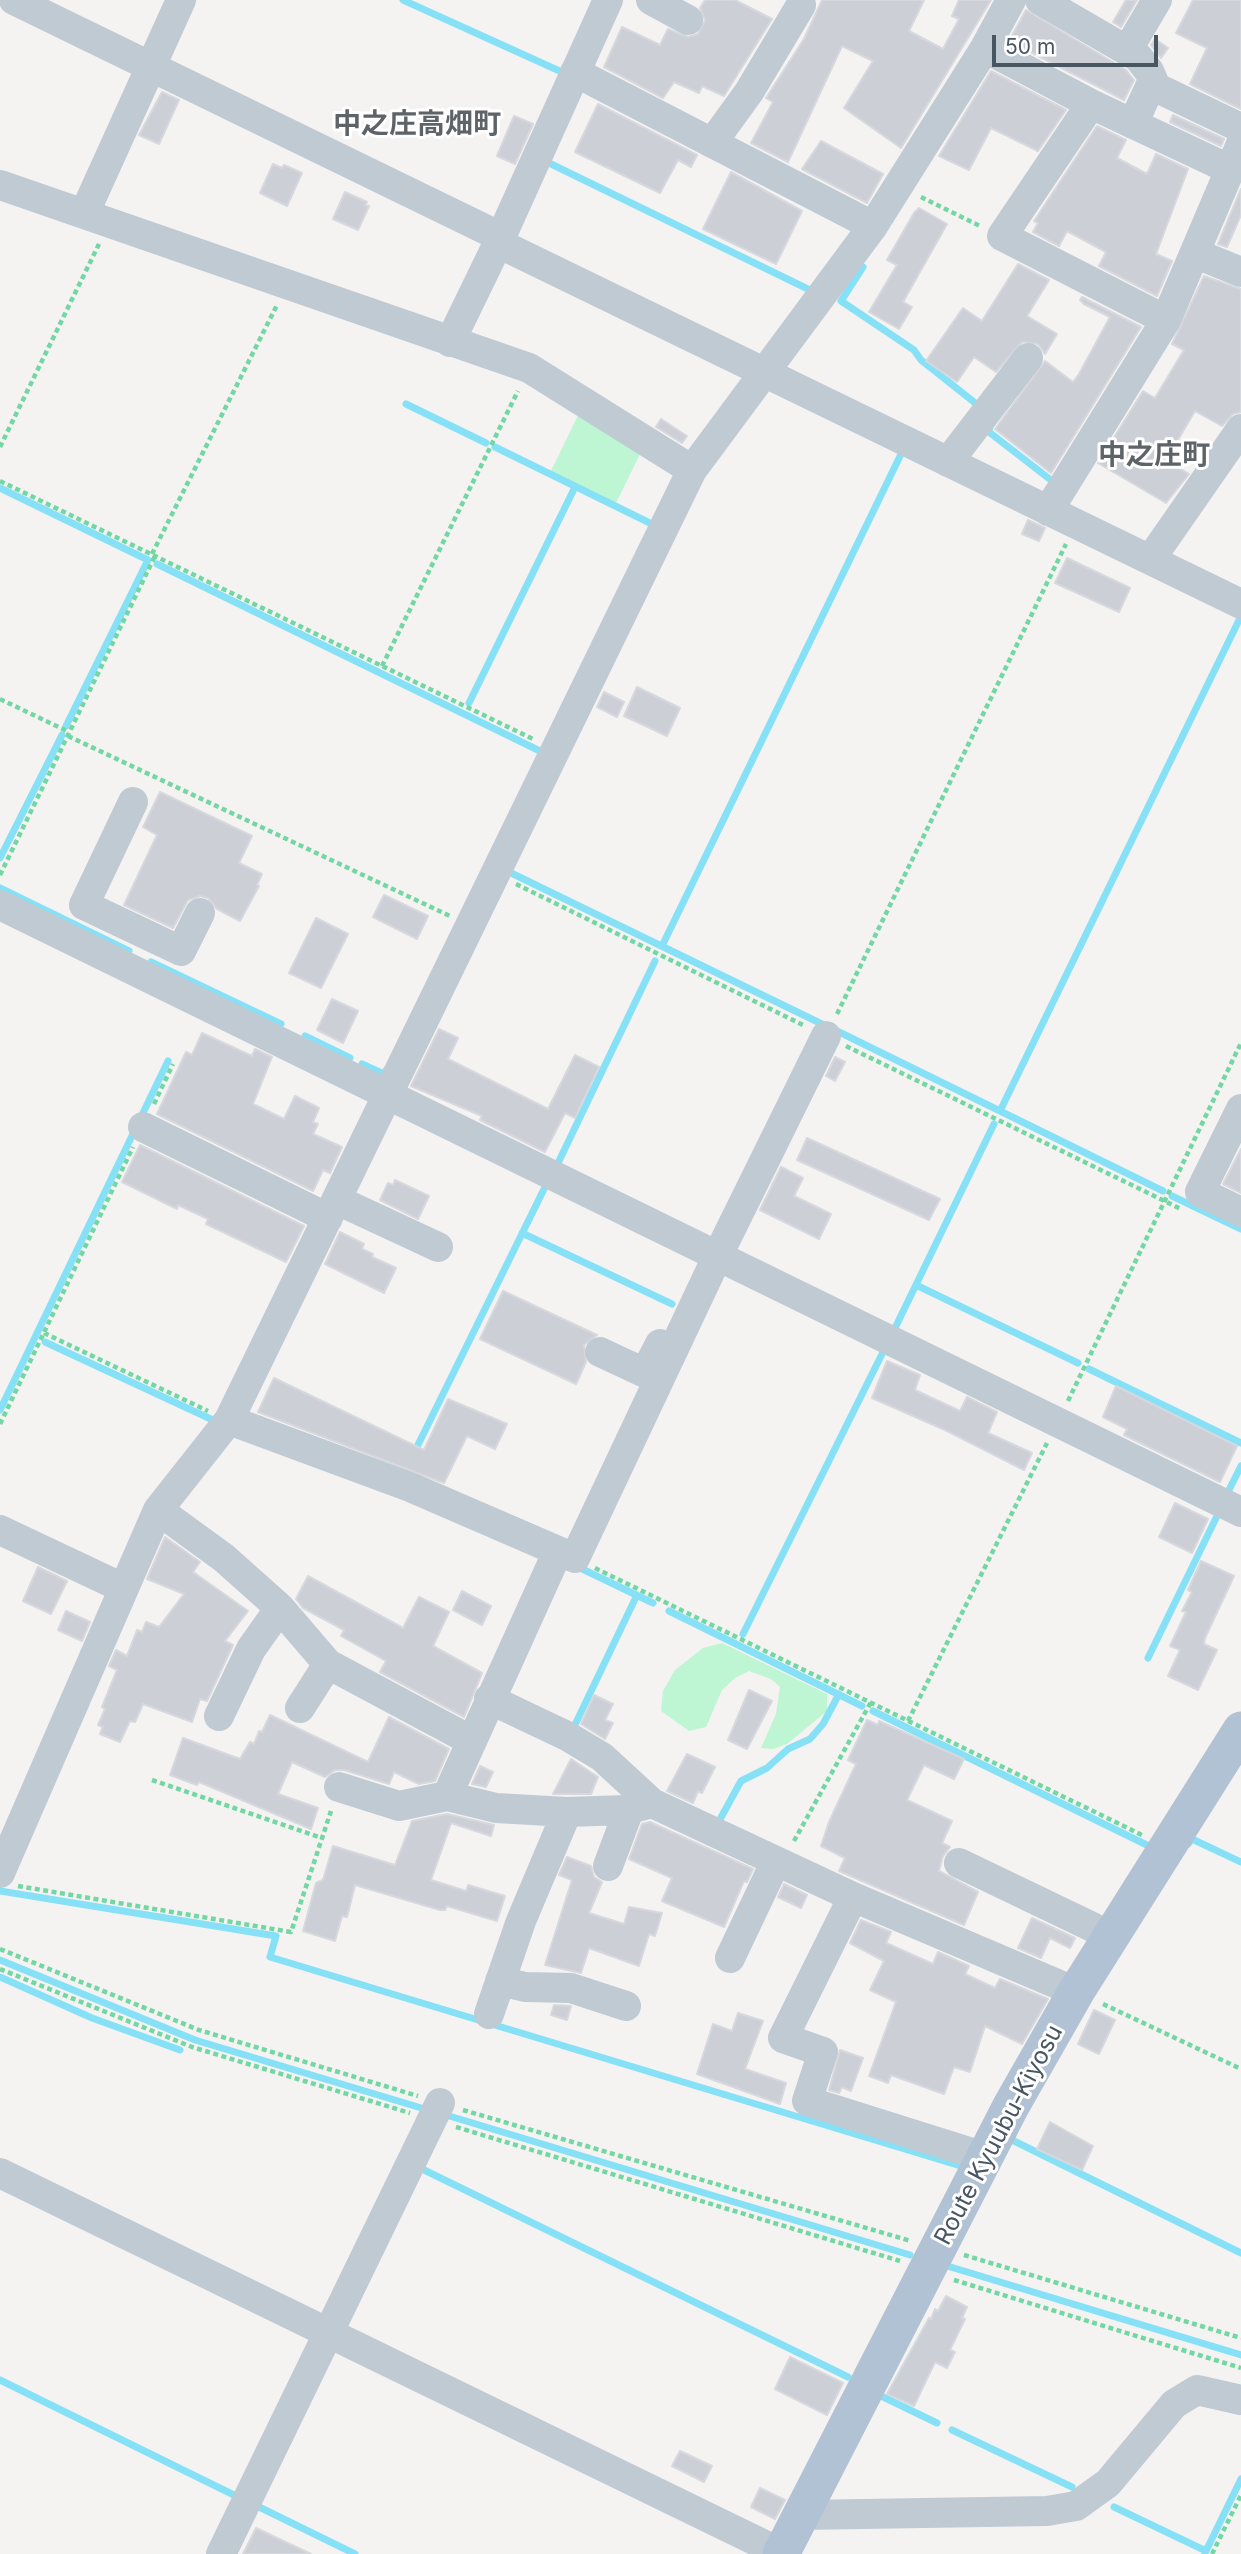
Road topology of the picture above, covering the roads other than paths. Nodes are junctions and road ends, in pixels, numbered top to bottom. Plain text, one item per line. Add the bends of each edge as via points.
1 (181, 0) edge
2 (608, 0) edge
3 (652, 0) edge
4 (1011, 0) edge
5 (1040, 0) edge
6 (1157, 0) edge
7 (29, 3) edge
8 (801, 5) dead end
9 (688, 20) dead end
10 (985, 48) junction
11 (1128, 51) junction
12 (151, 66) junction
13 (575, 72) junction
14 (1152, 85) junction
15 (1091, 104) junction
16 (1133, 124) junction
17 (1241, 128) edge
18 (712, 143) junction
19 (1235, 156) edge
20 (0, 185) edge
21 (97, 217) junction
22 (873, 226) junction
23 (500, 240) junction
24 (1197, 254) junction
25 (1241, 272) edge
26 (1166, 320) junction
27 (450, 342) junction
28 (1028, 358) dead end
29 (765, 372) junction
30 (1241, 429) edge
31 (948, 461) junction
32 (692, 470) junction
33 (1048, 511) junction
34 (1150, 560) junction
35 (1241, 604) edge
36 (133, 802) dead end
37 (0, 905) edge
38 (200, 913) dead end
39 (144, 933) junction
40 (128, 967) junction
41 (826, 1036) road end
42 (389, 1095) junction
43 (1241, 1109) edge
44 (143, 1127) road end
45 (333, 1209) junction
46 (1241, 1212) edge
47 (438, 1247) dead end
48 (714, 1253) junction
49 (600, 1352) dead end
50 (229, 1420) junction
51 (158, 1510) junction
52 (1241, 1511) edge
53 (0, 1530) edge
54 (567, 1554) junction
55 (123, 1588) junction
56 (280, 1608) junction
57 (328, 1664) junction
58 (489, 1699) junction
59 (300, 1707) dead end
60 (219, 1716) dead end
61 (1241, 1730) edge
62 (470, 1740) junction
63 (339, 1787) road end
64 (447, 1796) junction
65 (639, 1806) junction
66 (567, 1812) junction
67 (779, 1862) junction
68 (959, 1863) dead end
69 (608, 1866) dead end
70 (7, 1879) edge
71 (853, 1897) junction
72 (1111, 1936) junction
73 (730, 1958) dead end
74 (500, 1981) junction
75 (1076, 1992) junction
76 (626, 2006) dead end
77 (489, 2014) dead end
78 (436, 2111) road end
79 (985, 2157) junction
80 (0, 2173) edge
81 (328, 2333) junction
82 (1241, 2400) edge
83 (801, 2515) junction
84 (221, 2554) edge
85 (782, 2554) edge

1 - 12 street
2 - 13 street
3 - 9 street
4 - 10 street
5 - 11 street
6 - 11 street
7 - 12 street
8 - 18 street
10 - 15 street
10 - 22 street
11 - 14 street via 1149,71
12 - 21 street
12 - 23 street
13 - 18 street
13 - 23 street
14 - 16 street
14 - 17 street
15 - 16 street
15 - 26 street via 1002,236
16 - 19 street
18 - 22 street
19 - 24 street
20 - 21 street
21 - 27 street
22 - 29 street
23 - 27 street
23 - 29 street
24 - 25 street
24 - 26 street
26 - 33 street
27 - 32 street via 529,368
28 - 31 street
29 - 31 street
29 - 32 street
30 - 34 street
31 - 33 street
32 - 42 street
33 - 34 street
34 - 35 street
36 - 39 street via 84,905
37 - 40 street
38 - 39 street via 181,951
39 - 40 street
40 - 42 street
41 - 48 street
42 - 45 street
42 - 48 street
43 - 46 street via 1200,1192
44 - 45 street
45 - 47 street
45 - 50 street
48 - 49 street via 645,1373
48 - 52 street
48 - 54 street
50 - 51 street
50 - 54 street
51 - 55 street
51 - 56 street via 225,1558
53 - 55 street
54 - 58 street
55 - 70 street
56 - 57 street
56 - 60 street via 251,1649
57 - 59 street
57 - 62 street
58 - 62 street
58 - 65 street via 602,1757
61 - 72 main road, Route Kyuubu-Kiyosu
62 - 64 street
63 - 64 street via 399,1806
64 - 66 street via 496,1808
65 - 66 street
65 - 67 street
65 - 69 street via 627,1815
66 - 74 street
67 - 71 street
67 - 73 street
68 - 72 street
71 - 75 street
71 - 79 street via 783,2038 823,2052 807,2101
72 - 75 main road, Route Kyuubu-Kiyosu
74 - 76 street via 525,1987 571,1988
74 - 77 street
75 - 79 main road, Route Kyuubu-Kiyosu
78 - 81 street
79 - 83 main road, Route Kyuubu-Kiyosu
80 - 81 street
81 - 84 street
81 - 85 street
82 - 83 street via 1197,2390 1174,2403 1108,2483 1076,2506 1047,2511
83 - 85 main road, Route Kyuubu-Kiyosu

